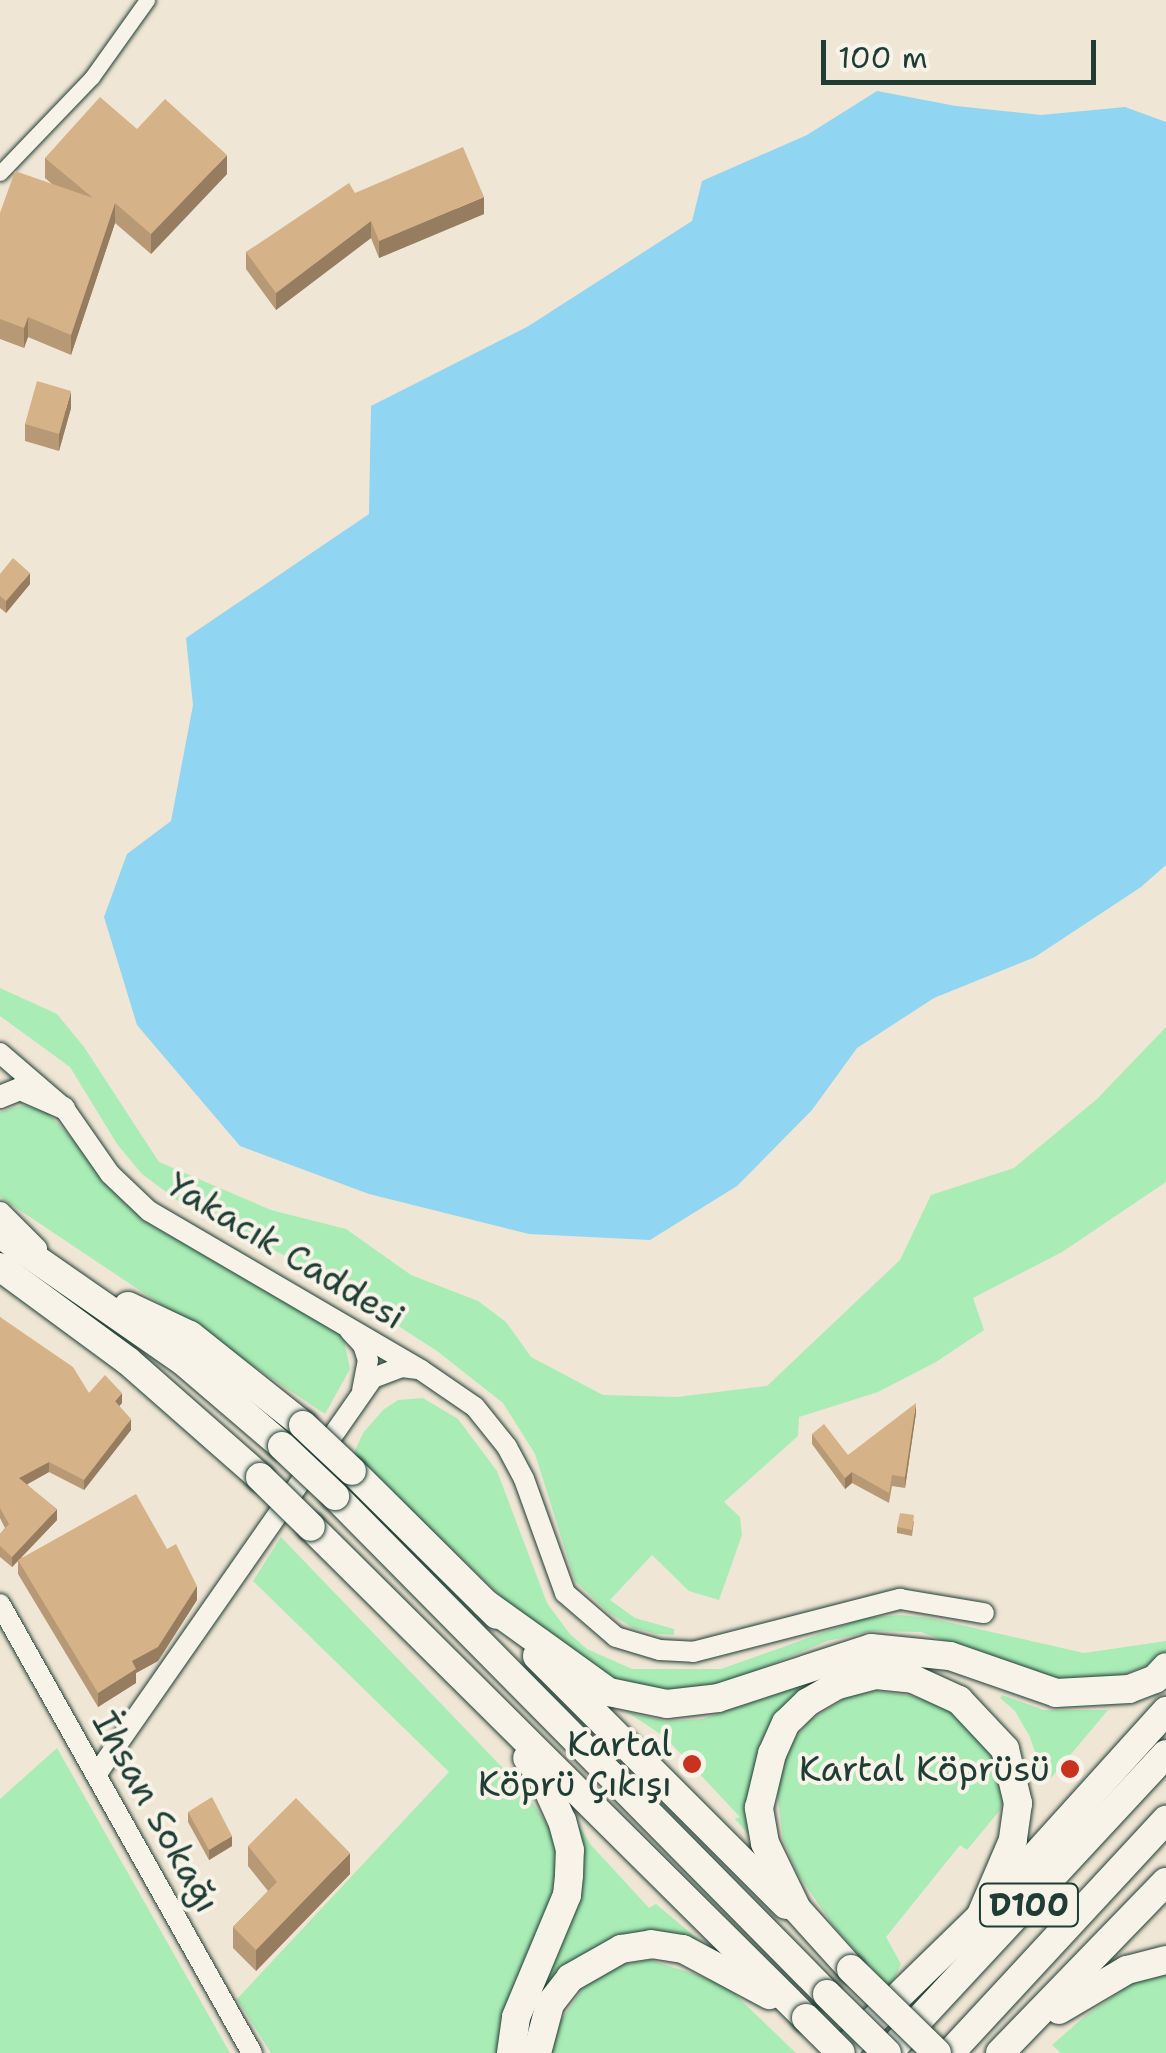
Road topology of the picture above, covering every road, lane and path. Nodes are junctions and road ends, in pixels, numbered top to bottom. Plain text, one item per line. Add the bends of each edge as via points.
1 (147, 0) edge
2 (0, 173) edge
3 (0, 1053) edge
4 (0, 1097) edge
5 (64, 1108) junction
6 (0, 1213) edge
7 (0, 1234) edge
8 (0, 1267) edge
9 (63, 1276) junction
10 (345, 1325) junction
11 (421, 1370) junction
12 (360, 1397) junction
13 (486, 1603) junction
14 (0, 1604) edge
15 (984, 1613) dead end
16 (1166, 1667) edge
17 (461, 1674) junction
18 (1166, 1710) edge
19 (1166, 1754) edge
20 (98, 1772) junction
21 (1166, 1820) edge
22 (1166, 1882) edge
23 (980, 1917) junction
24 (1166, 1960) edge
25 (851, 1970) junction
26 (806, 2018) junction
27 (1000, 2052) edge
28 (252, 2053) edge
29 (511, 2053) edge
30 (537, 2053) edge
31 (841, 2053) edge
32 (888, 2053) edge
33 (937, 2053) edge
34 (950, 2053) edge

1 - 2 street via 92,77
3 - 5 street, Yakacık Caddesi
4 - 5 main road via 20,1089
5 - 10 street, Yakacık Caddesi via 110,1174 148,1211
6 - 9 main road
7 - 9 highway
8 - 17 highway, bridge via 128,1361 260,1476
9 - 13 highway, bridge via 190,1335 303,1425
9 - 32 highway, bridge via 183,1361 282,1446
10 - 11 street, Yakacık Caddesi
10 - 12 street via 368,1360
11 - 12 street via 388,1370
11 - 15 street, Yakacık Caddesi via 490,1424 524,1479 565,1593 616,1637 694,1652 900,1598
12 - 20 street
13 - 16 highway via 609,1692 667,1704 718,1698 871,1648 950,1656 1056,1693 1128,1689
13 - 25 highway
14 - 20 street, İhsan Sokağı
17 - 26 highway
17 - 29 highway via 542,1778 570,1850 567,1895 516,2017
18 - 23 highway
19 - 32 highway, D100
20 - 28 street, İhsan Sokağı
21 - 34 highway, D100
22 - 27 highway
23 - 25 highway via 1013,1840 1018,1803 1005,1748 959,1700 913,1679 876,1675 838,1685 786,1724 759,1808 766,1842 797,1909
23 - 31 highway
24 - 27 highway via 1084,1992
25 - 33 highway, bridge
26 - 30 highway via 719,1965 651,1944 621,1948 570,1978 550,2004
26 - 31 highway, bridge

